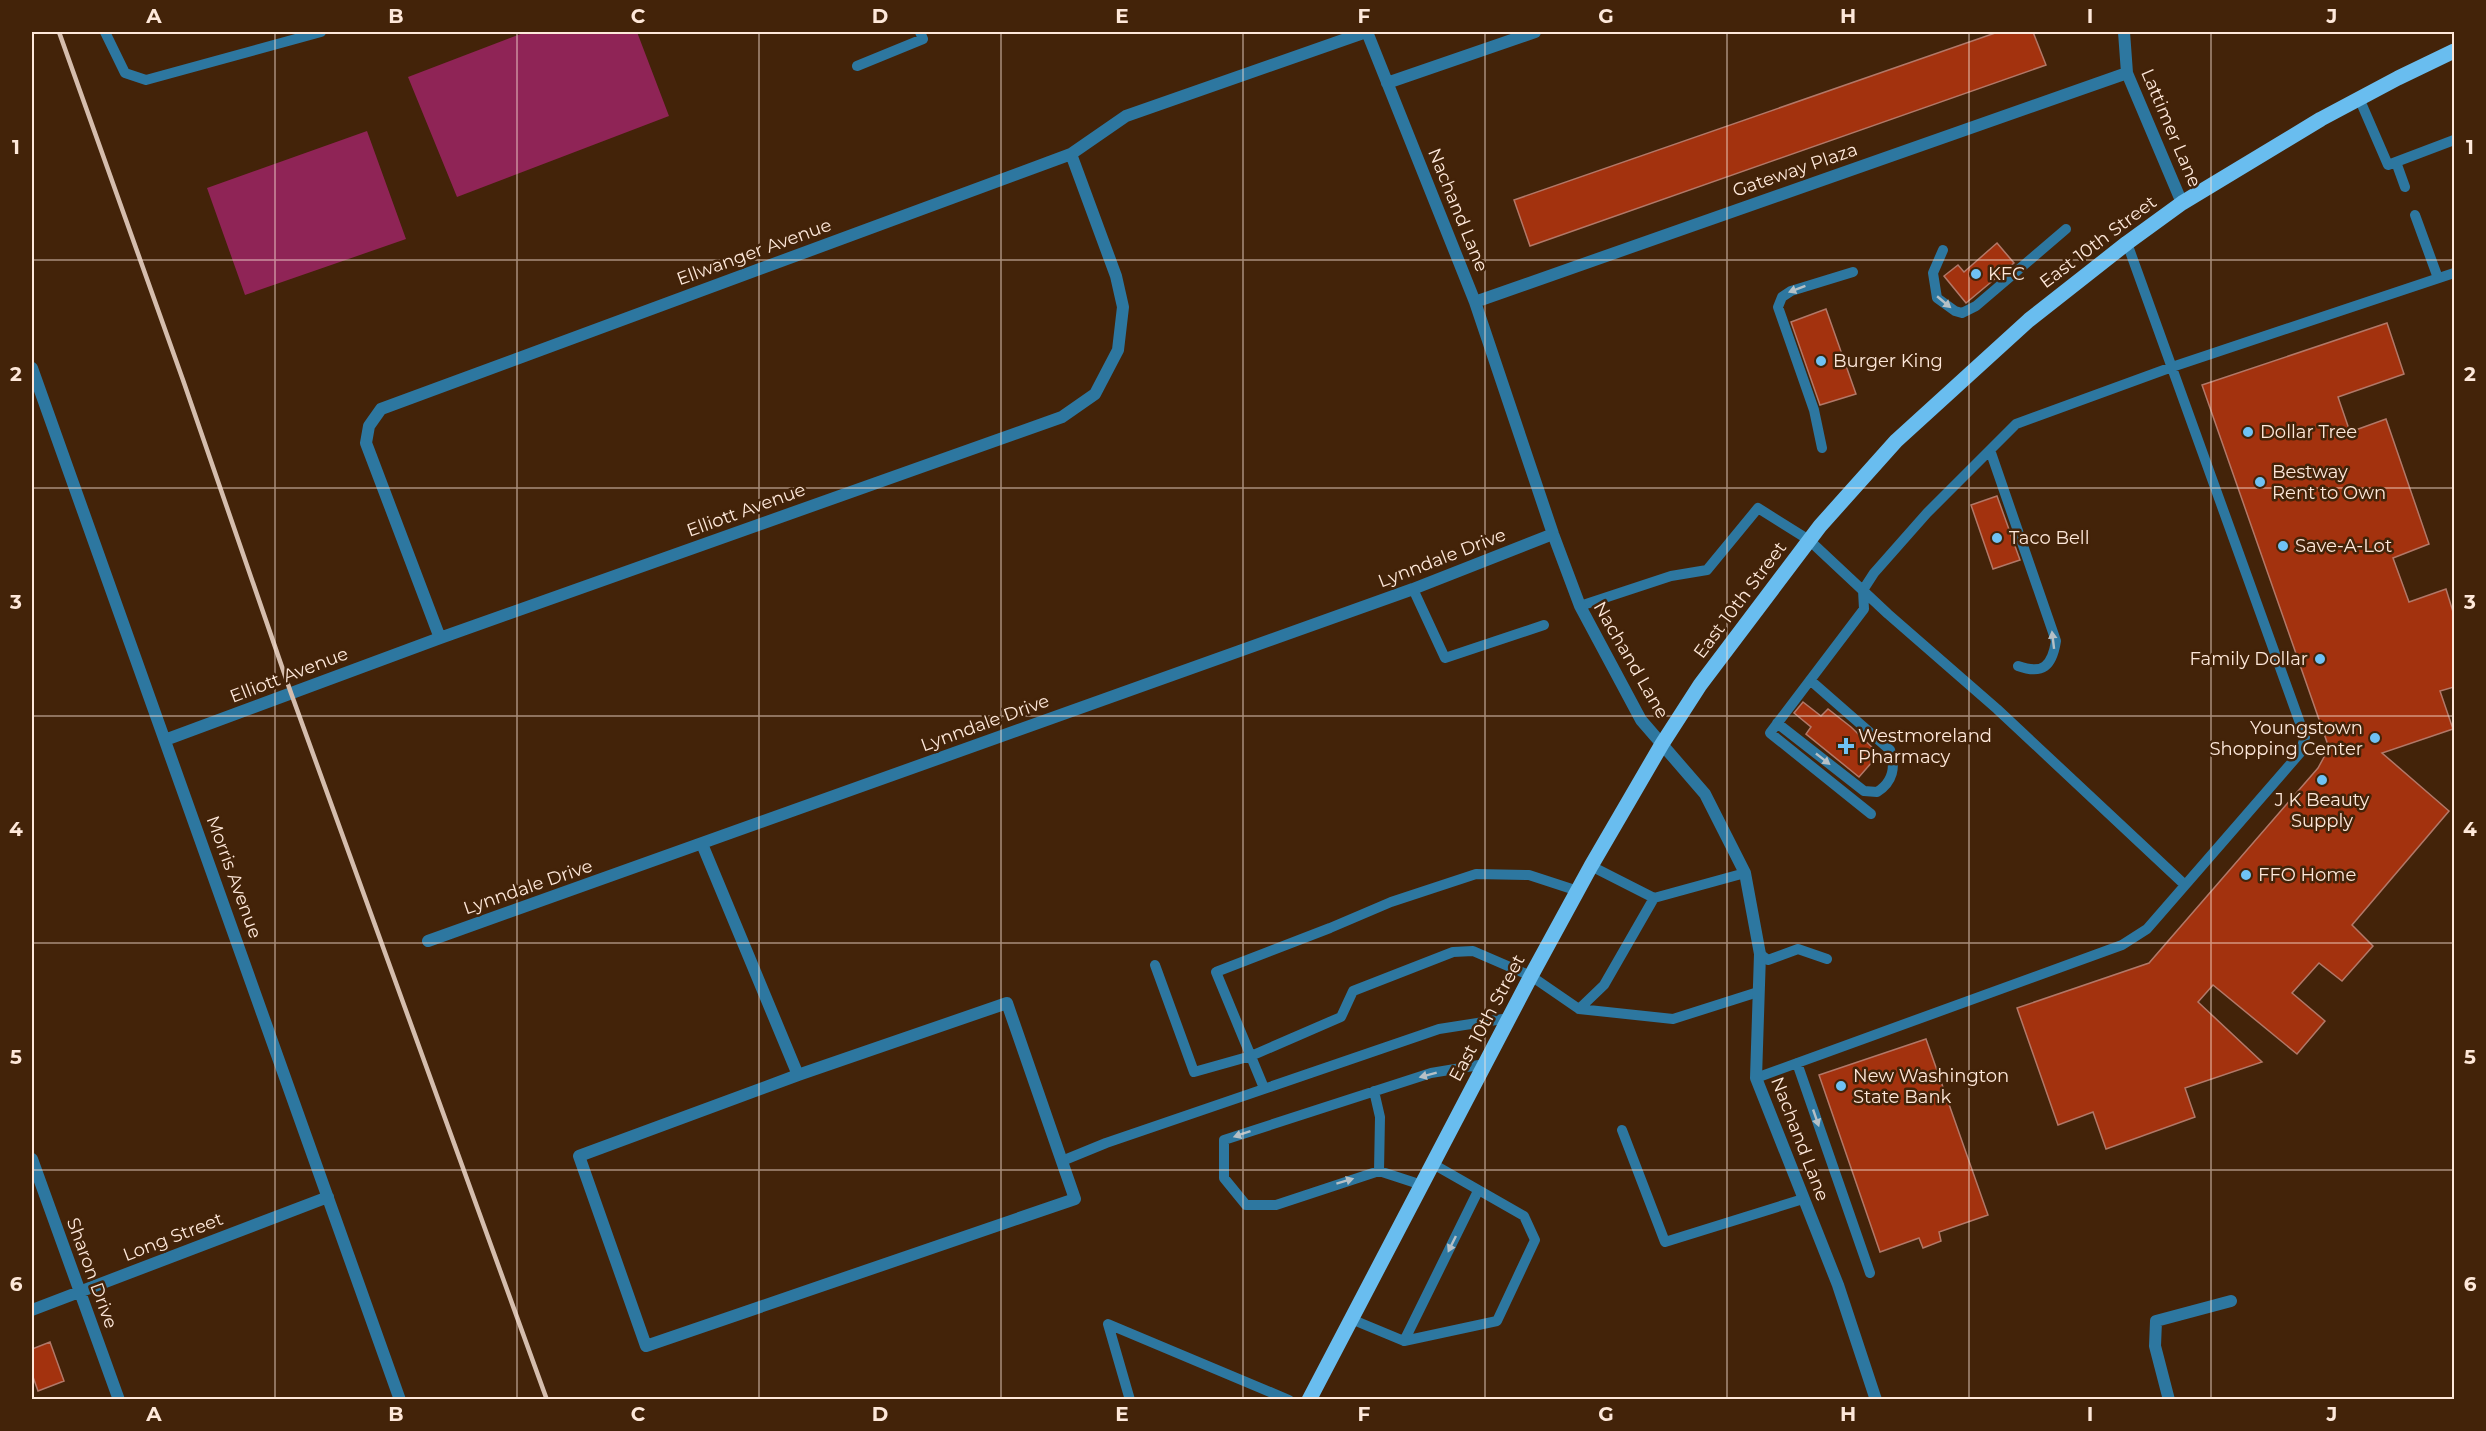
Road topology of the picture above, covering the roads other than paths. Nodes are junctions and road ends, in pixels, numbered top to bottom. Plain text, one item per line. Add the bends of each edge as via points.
1 (105, 32) edge
2 (321, 32) edge
3 (920, 32) edge
4 (1366, 32) edge
5 (1535, 32) edge
6 (2124, 32) edge
7 (2454, 51) edge
8 (857, 66) dead end
9 (2127, 73) junction
10 (1387, 83) junction
11 (2359, 98) junction
12 (2454, 140) edge
13 (1071, 154) junction
14 (2396, 162) junction
15 (2405, 187) dead end
16 (2182, 203) junction
17 (2415, 215) dead end
18 (2066, 229) dead end
19 (2127, 243) junction
20 (1943, 250) dead end
21 (1853, 272) dead end
22 (2454, 273) edge
23 (2438, 278) junction
24 (1475, 302) junction
25 (2172, 367) junction
26 (32, 368) edge
27 (1822, 448) dead end
28 (1990, 450) junction
29 (1553, 534) junction
30 (1809, 540) junction
31 (1413, 589) junction
32 (1863, 590) junction
33 (1580, 606) junction
34 (1544, 625) dead end
35 (440, 638) junction
36 (2018, 666) dead end
37 (1810, 680) junction
38 (1777, 723) junction
39 (165, 740) junction
40 (1662, 744) junction
41 (1871, 814) dead end
42 (702, 844) junction
43 (1591, 866) junction
44 (1745, 873) junction
45 (2185, 885) junction
46 (1578, 891) junction
47 (1654, 898) junction
48 (428, 941) dead end
49 (1760, 954) junction
50 (1827, 959) dead end
51 (1155, 964) dead end
52 (1531, 976) junction
53 (1758, 993) junction
54 (1579, 1009) junction
55 (1509, 1018) junction
56 (1251, 1056) junction
57 (1797, 1063) junction
58 (1485, 1064) junction
59 (798, 1075) junction
60 (1756, 1078) junction
61 (1264, 1088) junction
62 (1374, 1091) junction
63 (1622, 1130) dead end
64 (32, 1159) edge
65 (1062, 1161) junction
66 (1433, 1164) junction
67 (1379, 1171) junction
68 (1422, 1185) junction
69 (1478, 1191) junction
70 (328, 1197) junction
71 (1803, 1198) junction
72 (1870, 1273) dead end
73 (80, 1292) junction
74 (2231, 1301) dead end
75 (32, 1310) edge
76 (1351, 1319) junction
77 (1404, 1341) junction
78 (119, 1400) edge
79 (400, 1400) edge
80 (1130, 1400) edge
81 (1289, 1400) edge
82 (1310, 1400) edge
83 (1876, 1400) edge
84 (2169, 1400) edge

1 - 2 lane via 125,73 146,80
3 - 8 lane via 923,39
4 - 10 street, Nachand Lane
4 - 13 street, Ellwanger Avenue via 1126,117
5 - 10 street
6 - 9 street, Lattimer Lane
7 - 11 main road, East 10th Street
9 - 16 street, Lattimer Lane
9 - 24 street, Gateway Plaza
10 - 24 street, Nachand Lane
11 - 14 lane via 2388,165
11 - 16 main road, East 10th Street
12 - 14 lane
13 - 35 street, Elliott Avenue via 1116,276 1123,307 1118,350 1095,394 1062,417
13 - 35 street, Ellwanger Avenue via 381,409 369,426 366,443
14 - 15 lane
16 - 19 main road, East 10th Street
17 - 23 lane
20 -> 18 lane via 1934,273 1937,298 1962,313 1976,306
19 - 25 lane
19 - 30 main road, East 10th Street via 2029,320 1896,441
21 -> 27 lane via 1791,291 1782,297 1778,307 1814,410
22 - 23 lane
23 - 25 lane
24 - 29 street, Nachand Lane
25 - 28 lane via 2016,424
25 - 45 lane via 2305,737 2300,753
26 - 39 street, Morris Avenue
28 - 32 lane via 1927,513
36 -> 28 lane via 2038,670 2053,657 2056,641
29 - 31 street, Lynndale Drive
29 - 33 street, Nachand Lane
30 - 32 lane
30 - 33 lane via 1758,508 1707,570 1671,576
30 - 40 main road, East 10th Street via 1700,685
31 - 34 lane via 1445,658
31 - 42 street, Lynndale Drive
32 - 37 lane via 1864,609
32 - 45 lane
33 - 40 street, Nachand Lane via 1641,720
35 - 39 street, Elliott Avenue
37 - 38 lane
38 -> 37 lane via 1864,791 1877,792 1890,780 1894,762 1890,750
38 - 41 lane via 1770,732
39 - 70 street, Morris Avenue
40 - 43 main road, East 10th Street
40 - 44 street, Nachand Lane via 1705,794
42 - 48 street, Lynndale Drive
42 - 59 street
43 - 46 main road, East 10th Street
43 - 47 lane
44 - 47 lane
44 - 49 street, Nachand Lane
45 - 57 lane via 2146,929 2122,945
46 - 52 main road, East 10th Street
46 - 56 lane via 1529,875 1476,874 1390,902 1216,972
47 - 54 lane via 1604,985
49 - 50 lane via 1768,960 1798,949
49 - 53 street, Nachand Lane
51 - 56 lane via 1194,1072
52 - 54 lane
52 - 55 main road, East 10th Street
52 - 56 lane via 1473,951 1453,952 1353,991 1341,1017
53 - 54 lane via 1673,1019
53 - 60 street, Nachand Lane
55 - 58 main road, East 10th Street
55 - 61 lane via 1439,1029
56 - 61 lane
57 - 60 lane
57 -> 72 lane
58 -> 62 lane via 1431,1073
58 - 66 main road, East 10th Street
59 - 65 street via 1007,1003
59 - 65 street via 579,1156 646,1346 1075,1199
60 - 71 street, Nachand Lane
61 - 65 lane
62 - 67 lane via 1380,1117
62 -> 67 lane via 1224,1140 1224,1178 1246,1205 1276,1205
63 - 71 lane via 1665,1242
64 - 73 street, Sharon Drive
66 - 68 main road, East 10th Street
66 - 69 lane
67 - 68 lane
68 - 76 main road, East 10th Street
69 -> 77 lane
69 - 77 lane via 1524,1216 1535,1240 1497,1321
70 - 73 street, Long Street
70 - 79 street, Morris Avenue
71 - 83 street, Nachand Lane via 1838,1286
73 - 75 street, Long Street
73 - 78 street, Sharon Drive
74 - 84 street via 2156,1321 2155,1346
76 - 77 lane
76 - 82 main road, East 10th Street
80 - 81 lane via 1108,1324

